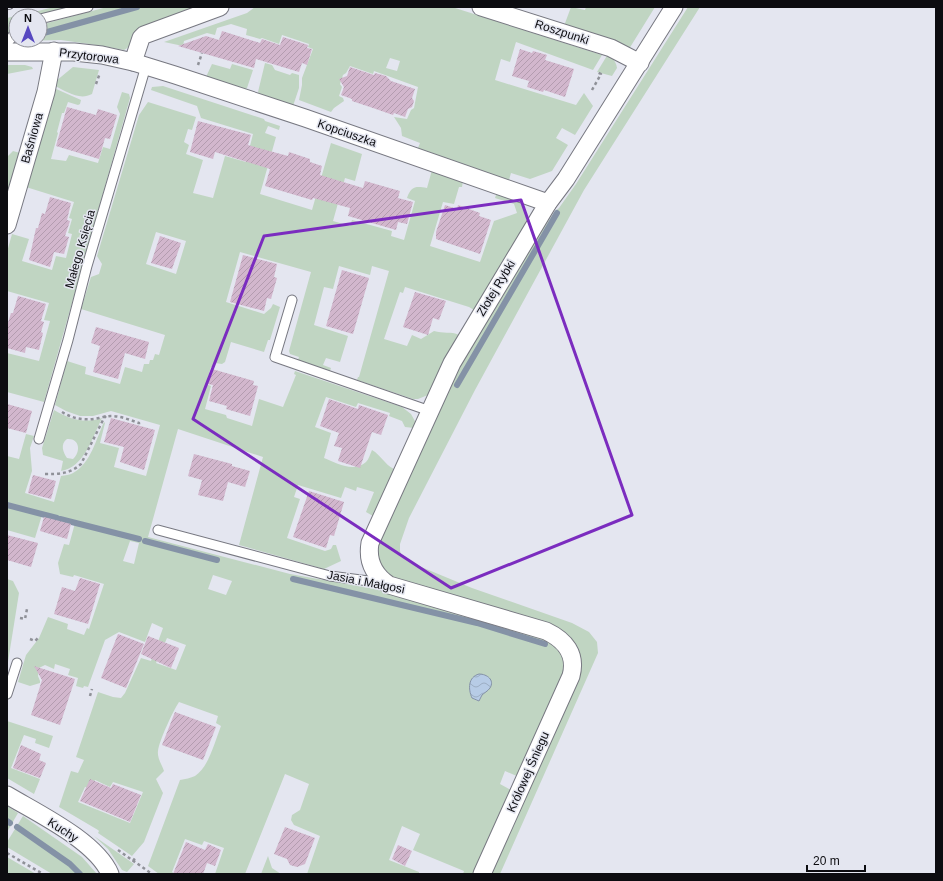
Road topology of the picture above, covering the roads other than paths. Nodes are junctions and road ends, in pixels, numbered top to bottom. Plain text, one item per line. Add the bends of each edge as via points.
1 (88, 7) edge
2 (220, 7) edge
3 (481, 7) edge
4 (674, 7) edge
5 (48, 17) edge
6 (7, 52) edge
7 (54, 52) junction
8 (640, 63) junction
9 (140, 64) junction
10 (548, 203) junction
11 (7, 225) edge
12 (292, 300) dead end
13 (430, 411) junction
14 (39, 439) dead end
15 (158, 530) dead end
16 (388, 584) junction
17 (17, 663) dead end
18 (572, 670) joint
19 (7, 694) edge
20 (7, 795) edge
21 (110, 874) edge
22 (482, 874) edge

1 - 5 lane
2 - 9 street via 144,35 141,38
3 - 8 street, Roszpunki via 611,48
4 - 8 street, Złotej Rybki
6 - 7 street, Przytorowa
7 - 9 street, Przytorowa via 88,53
7 - 11 street, Baśniowa via 46,92
8 - 10 street, Złotej Rybki
9 - 10 street, Kopciuszka via 305,118
9 - 14 lane, Małego Księcia via 68,340
10 - 13 street, Złotej Rybki via 452,362
12 - 13 lane via 275,357
13 - 16 street, Złotej Rybki via 370,543 369,556 373,569
15 - 16 lane, Jasia i Małgosi via 330,576
16 - 18 street, Jasia i Małgosi via 546,631 565,644 571,655
17 - 19 lane
18 - 22 street, Królowej Śniegu
20 - 21 street, Kuchy via 76,838 102,860

